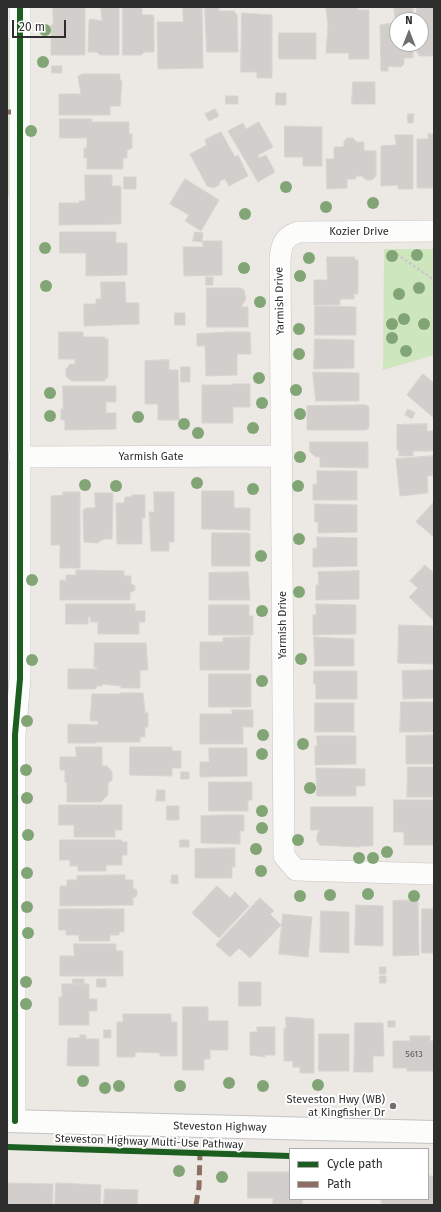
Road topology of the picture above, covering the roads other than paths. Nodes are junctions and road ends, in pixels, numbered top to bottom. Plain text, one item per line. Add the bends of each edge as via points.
1 (20, 7) edge
2 (434, 231) edge
3 (286, 238) joint
4 (282, 456) junction
5 (19, 457) junction
6 (13, 608) edge
7 (434, 874) edge
8 (11, 1121) edge
9 (434, 1132) edge

1 - 5 street
2 - 3 street, Kozier Drive via 299,232
3 - 4 street, Yarmish Drive via 282,245 280,260
4 - 5 street, Yarmish Gate
4 - 7 street, Yarmish Drive via 284,856 296,870
5 - 6 street
6 - 8 street via 20,679 15,735
8 - 9 main road, Steveston Highway

